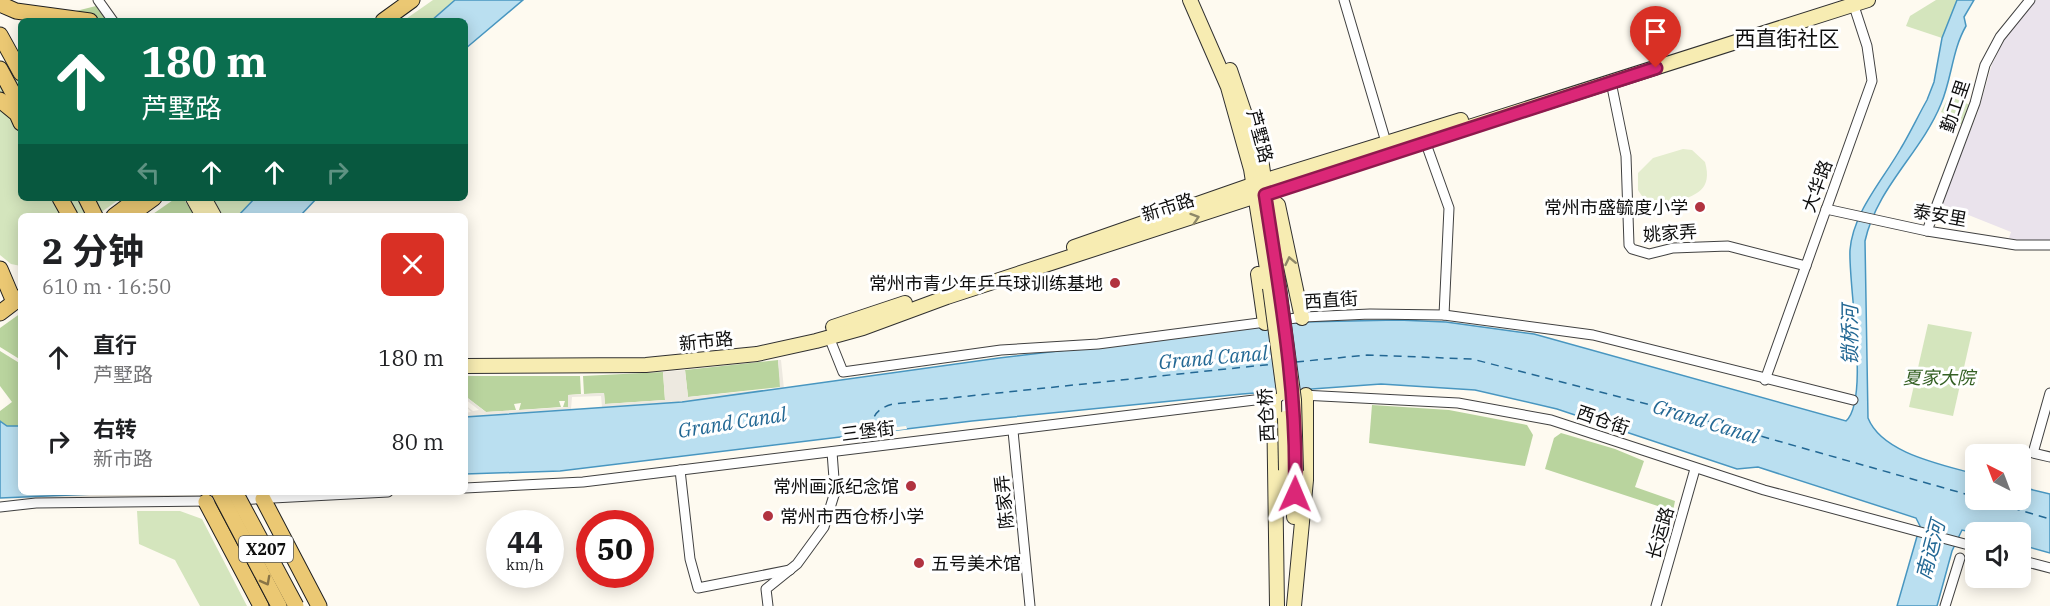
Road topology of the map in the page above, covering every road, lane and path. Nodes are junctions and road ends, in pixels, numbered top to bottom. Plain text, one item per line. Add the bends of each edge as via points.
1 (98, 0) edge
2 (412, 0) edge
3 (425, 0) edge
4 (1190, 0) edge
5 (1199, 0) edge
6 (1344, 0) edge
7 (1868, 0) edge
8 (2030, 0) edge
9 (1851, 2) edge
10 (0, 4) edge
11 (72, 18) edge
12 (112, 18) edge
13 (387, 18) edge
14 (400, 18) edge
15 (0, 35) edge
16 (18, 68) edge
17 (0, 69) edge
18 (1611, 82) junction
19 (0, 100) edge
20 (18, 102) edge
21 (18, 118) edge
22 (1425, 141) junction
23 (1386, 142) junction
24 (1259, 189) junction
25 (134, 201) edge
26 (150, 201) edge
27 (1826, 209) junction
28 (118, 213) edge
29 (134, 213) edge
30 (1927, 231) junction
31 (2050, 245) edge
32 (1806, 266) junction
33 (0, 269) edge
34 (1274, 287) joint
35 (10, 293) edge
36 (0, 313) edge
37 (1444, 315) junction
38 (1302, 318) junction
39 (1265, 323) junction
40 (829, 337) junction
41 (468, 360) edge
42 (468, 366) edge
43 (1765, 380) junction
44 (2050, 393) edge
45 (1306, 395) junction
46 (1274, 397) junction
47 (1853, 400) dead end
48 (1013, 431) junction
49 (832, 452) junction
50 (2050, 458) edge
51 (1695, 469) junction
52 (680, 470) junction
53 (1291, 471) junction
54 (468, 488) edge
55 (221, 495) edge
56 (238, 495) edge
57 (335, 495) edge
58 (264, 499) junction
59 (206, 502) junction
60 (0, 507) edge
61 (1965, 544) edge
62 (1960, 558) dead end
63 (2031, 563) edge
64 (2050, 568) edge
65 (790, 570) junction
66 (261, 606) edge
67 (279, 606) edge
68 (296, 606) edge
69 (319, 606) edge
70 (768, 606) edge
71 (1030, 606) edge
72 (1278, 606) edge
73 (1293, 606) edge
74 (1656, 606) edge
75 (1945, 606) edge

1 - 12 street
2 - 13 main road
3 - 14 main road
4 - 24 street, 芦墅路 via 1228,87
5 - 24 street, 芦墅路 via 1238,88 1262,165
6 - 23 street
7 - 9 street, 新市路
8 - 30 street, 勤工里 via 2000,38 1985,65
9 - 18 street, 新市路
9 - 23 street, 新市路
9 - 27 street, 大华路 via 1868,46 1872,81
10 - 11 main road via 16,11
15 - 16 main road
17 - 20 main road
18 - 22 street, 新市路
18 - 32 street, 姚家弄 via 1626,156 1632,249 1649,254 1673,248 1728,246
19 - 21 main road
22 - 24 street, 新市路
22 - 37 street via 1449,208
23 - 24 street, 新市路
24 - 34 street, 芦墅路
38 -> 24 street via 1278,206
24 - 39 street via 1251,217
40 -> 24 street, 新市路
24 - 41 street, 新市路 via 840,326 756,347 647,357
25 - 28 main road
26 - 29 main road
27 - 30 street, 泰安里
27 - 32 street, 大华路
30 - 31 street, 泰安里 via 2016,245
32 - 43 street, 大华路
33 - 35 main road
34 - 53 street, 西仓桥, bridge via 1294,400
35 - 36 main road
37 - 38 street, 西直街
37 - 43 street, 西直街 via 1593,335
38 - 39 street, 西直街
39 - 40 street, 西直街 via 1098,344 1001,350 843,372
40 - 42 street, 新市路 via 757,354 646,365
43 - 47 street, 西直街
44 - 50 street via 2033,453
45 - 46 street, 西仓街
45 - 51 street, 西仓街 via 1458,403 1543,419
45 - 73 street via 1306,480
46 - 48 street, 三堡街
46 - 72 street
48 - 49 street, 三堡街
48 - 71 street, 陈家弄
49 - 52 street, 三堡街
49 - 65 street via 835,492 830,512 815,542
51 - 61 street, 西仓街
51 - 74 street, 长运路
52 - 54 street, 三堡街 via 582,482
52 - 65 street via 690,559 698,588
53 - 72 street
53 - 73 street
55 -> 67 main road, X207, bridge
56 - 68 main road, X207, bridge
57 - 58 street
58 - 59 street
58 - 69 main road
59 - 60 street via 36,503
59 - 66 main road
62 - 75 street
63 - 64 street
65 - 70 street via 766,589

